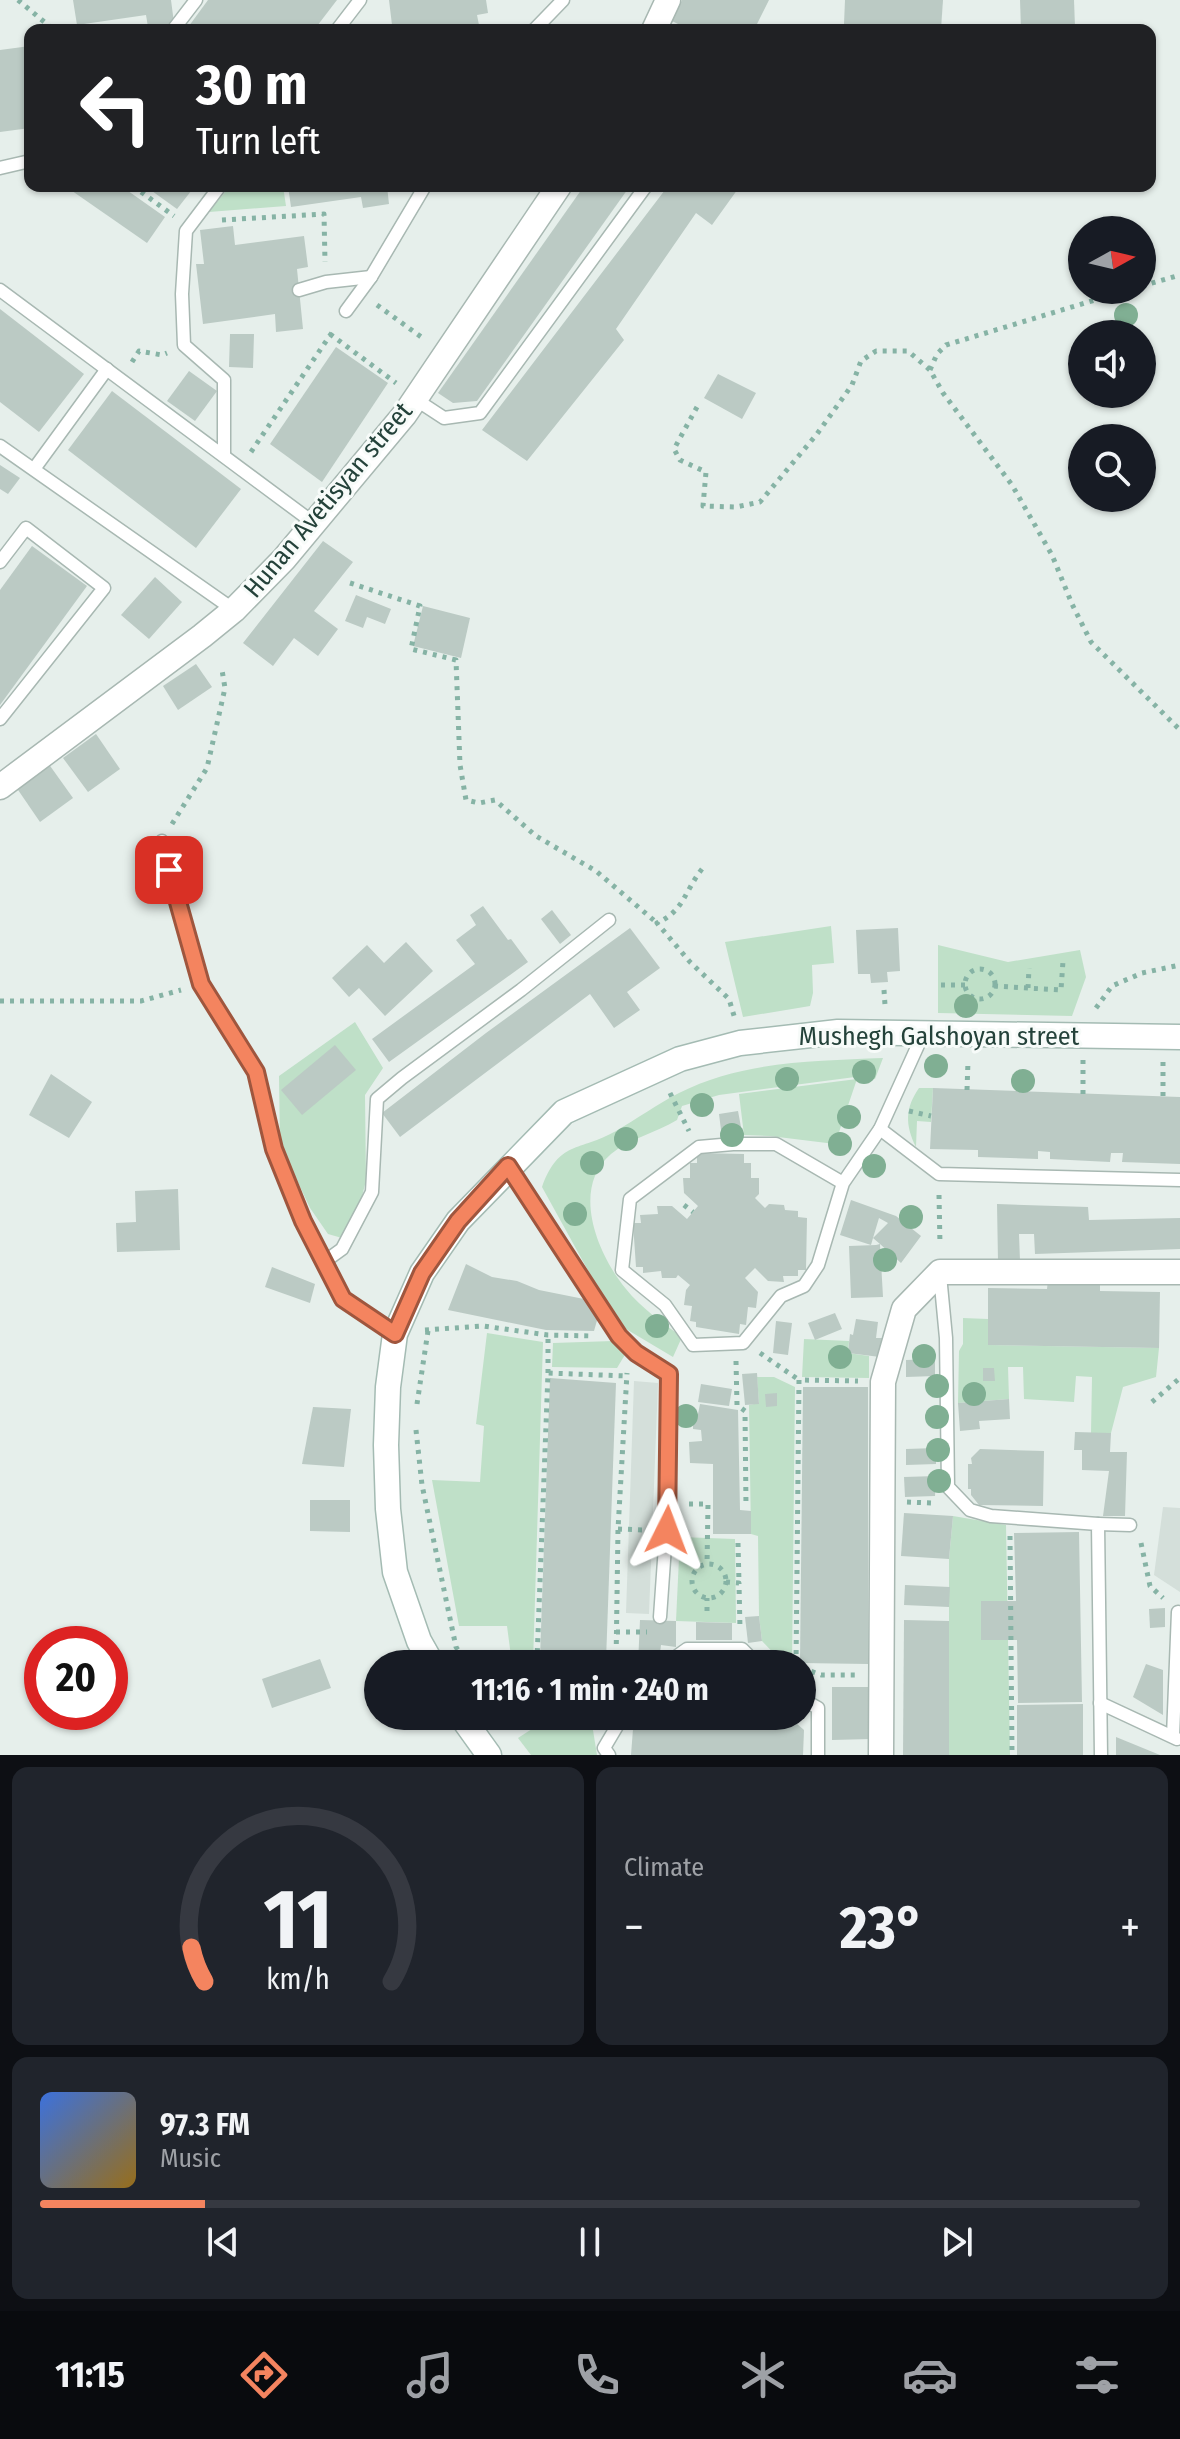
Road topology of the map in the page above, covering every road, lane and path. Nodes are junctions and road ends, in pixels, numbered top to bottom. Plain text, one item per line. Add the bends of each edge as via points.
1 (18, 0) edge
2 (196, 0) edge
3 (360, 0) edge
4 (563, 0) edge
5 (665, 1) edge
6 (47, 24) edge
7 (178, 24) edge
8 (342, 24) edge
9 (540, 24) edge
10 (656, 24) edge
11 (24, 162) edge
12 (0, 168) edge
13 (141, 192) edge
14 (216, 192) edge
15 (421, 192) edge
16 (552, 192) edge
17 (642, 192) edge
18 (174, 216) dead end
19 (193, 222) junction
20 (1180, 275) edge
21 (371, 277) junction
22 (326, 282) junction
23 (1156, 282) edge
24 (0, 290) edge
25 (299, 290) dead end
26 (360, 293) junction
27 (1082, 304) edge
28 (346, 311) joint
29 (330, 334) junction
30 (424, 339) dead end
31 (162, 355) dead end
32 (107, 369) junction
33 (930, 370) junction
34 (120, 379) junction
35 (415, 399) junction
36 (697, 407) dead end
37 (0, 446) edge
38 (224, 456) junction
39 (241, 467) junction
40 (34, 469) junction
41 (315, 524) junction
42 (0, 562) edge
43 (350, 583) dead end
44 (234, 610) junction
45 (222, 670) dead end
46 (0, 719) edge
47 (1180, 730) edge
48 (3, 783) edge
49 (162, 841) joint
50 (702, 869) dead end
51 (609, 920) dead end
52 (657, 923) junction
53 (1063, 961) dead end
54 (1180, 965) edge
55 (1029, 968) dead end
56 (201, 984) junction
57 (941, 985) dead end
58 (965, 985) junction
59 (994, 986) junction
60 (1028, 988) junction
61 (884, 990) dead end
62 (0, 1001) edge
63 (886, 1013) dead end
64 (924, 1032) junction
65 (1083, 1036) junction
66 (1180, 1037) edge
67 (740, 1043) junction
68 (669, 1092) dead end
69 (920, 1113) dead end
70 (931, 1116) dead end
71 (880, 1129) junction
72 (699, 1147) junction
73 (508, 1166) junction
74 (939, 1174) junction
75 (1180, 1180) edge
76 (843, 1183) junction
77 (684, 1205) dead end
78 (693, 1212) dead end
79 (324, 1262) junction
80 (940, 1272) junction
81 (1180, 1272) edge
82 (428, 1330) junction
83 (396, 1331) junction
84 (548, 1335) junction
85 (619, 1336) junction
86 (735, 1344) junction
87 (636, 1353) junction
88 (761, 1353) dead end
89 (548, 1373) junction
90 (626, 1376) junction
91 (1180, 1378) edge
92 (799, 1380) junction
93 (883, 1382) junction
94 (1152, 1402) dead end
95 (417, 1405) dead end
96 (415, 1420) dead end
97 (668, 1504) junction
98 (746, 1507) dead end
99 (1010, 1518) junction
100 (1098, 1524) junction
101 (1130, 1525) joint
102 (618, 1529) junction
103 (640, 1529) dead end
104 (738, 1543) dead end
105 (707, 1565) junction
106 (726, 1582) junction
107 (739, 1583) junction
108 (707, 1598) junction
109 (707, 1611) dead end
110 (1178, 1612) edge
111 (660, 1617) dead end
112 (740, 1626) dead end
113 (616, 1632) junction
114 (647, 1633) dead end
115 (424, 1650) edge
116 (458, 1650) edge
117 (537, 1650) edge
118 (616, 1650) edge
119 (686, 1650) edge
120 (743, 1650) edge
121 (796, 1650) edge
122 (816, 1673) edge
123 (881, 1675) junction
124 (1100, 1703) junction
125 (816, 1707) edge
126 (471, 1730) edge
127 (615, 1730) edge
128 (1176, 1738) edge
129 (489, 1755) edge
130 (609, 1755) edge
131 (818, 1755) edge
132 (881, 1755) edge
133 (1012, 1755) edge
134 (1101, 1755) edge

1 - 6 path
2 - 7 lane
3 - 8 lane
4 - 9 lane
5 - 10 street
11 - 12 lane
13 - 18 path
14 - 19 lane
15 - 21 lane
16 - 35 street, Hunan Avetisyan street
17 - 35 lane via 480,413 444,418
19 - 22 path via 324,214
19 - 38 lane via 186,231 184,345 224,380
20 - 23 path
21 - 22 lane
21 - 26 lane
22 - 25 lane
24 - 32 lane
26 - 28 lane
26 - 30 path
27 - 33 path via 946,345
28 - 29 path
29 - 35 path
29 - 39 path
31 - 34 path via 139,351
32 - 34 lane
32 - 40 lane
33 - 36 path via 908,351 876,351 861,361 852,385 779,480 760,502 736,507 703,506 706,472 680,460 674,449
33 - 47 path via 1012,485 1052,555 1091,642
34 - 38 lane
35 - 41 street, Hunan Avetisyan street
37 - 40 lane
38 - 39 lane
39 - 41 lane
40 - 44 lane
41 - 44 street, Hunan Avetisyan street
42 - 46 lane via 26,528 104,588
43 - 52 path via 420,606 411,649 456,660 466,800 495,800 536,836 596,871
44 - 48 street, Hunan Avetisyan street
45 - 49 path via 225,688 207,768
49 - 56 lane
50 - 52 path via 673,916
51 - 79 lane via 377,1099 372,1192 342,1249
52 - 67 path via 729,999
53 - 60 path via 1061,990
54 - 65 path via 1112,986
55 - 60 path
56 - 62 path via 141,1001
56 - 79 lane via 256,1072 274,1149
57 - 58 path
58 - 59 path via 967,993 981,1000
58 - 59 path via 977,969 992,975
59 - 60 path
61 - 63 path
64 - 65 street, Mushegh Galshoyan street
64 - 67 street, Mushegh Galshoyan street via 838,1032
64 - 71 lane
65 - 66 street, Mushegh Galshoyan street
67 - 73 street, Mushegh Galshoyan street via 680,1059 564,1112
68 - 72 path
69 - 70 path
71 - 74 lane
71 - 76 lane
72 - 76 lane via 776,1144
72 - 86 lane via 630,1199 622,1270 665,1305 693,1345
73 - 83 street, Mushegh Galshoyan street via 458,1221 422,1273
73 - 85 lane
74 - 75 lane
74 - 80 path
76 - 86 lane via 818,1265 804,1286 781,1296 743,1343
77 - 78 path
79 - 83 lane via 343,1299
80 - 81 street
80 - 93 street via 904,1309
80 - 99 lane via 948,1487 970,1510
82 - 83 path
82 - 84 path via 483,1326
82 - 95 path
83 - 115 street, Mushegh Galshoyan street via 388,1387 388,1509 395,1572
84 - 85 path
84 - 89 path
85 - 87 lane
86 - 98 path via 737,1405 745,1411
87 - 90 path
87 - 97 lane via 669,1374
88 - 92 path
89 - 90 path
89 - 117 path
90 - 102 path
91 - 94 path
92 - 93 path
92 - 121 path
93 - 123 street
96 - 116 path via 422,1485
97 - 105 path via 708,1504
97 - 111 lane
99 - 100 lane
99 - 133 path
100 - 101 lane
100 - 124 lane
101 - 110 path via 1143,1546 1150,1586
102 - 103 path
102 - 113 path
104 - 107 path
105 - 106 path via 718,1567
105 - 108 path via 697,1569 692,1580 694,1590
106 - 107 path
106 - 108 path via 722,1592
107 - 112 path
108 - 109 path
110 - 128 lane
113 - 114 path
113 - 118 path
119 - 120 lane
122 - 123 path
123 - 132 street
124 - 128 lane
124 - 134 lane
125 - 131 lane
126 - 129 street
127 - 130 lane via 604,1748

